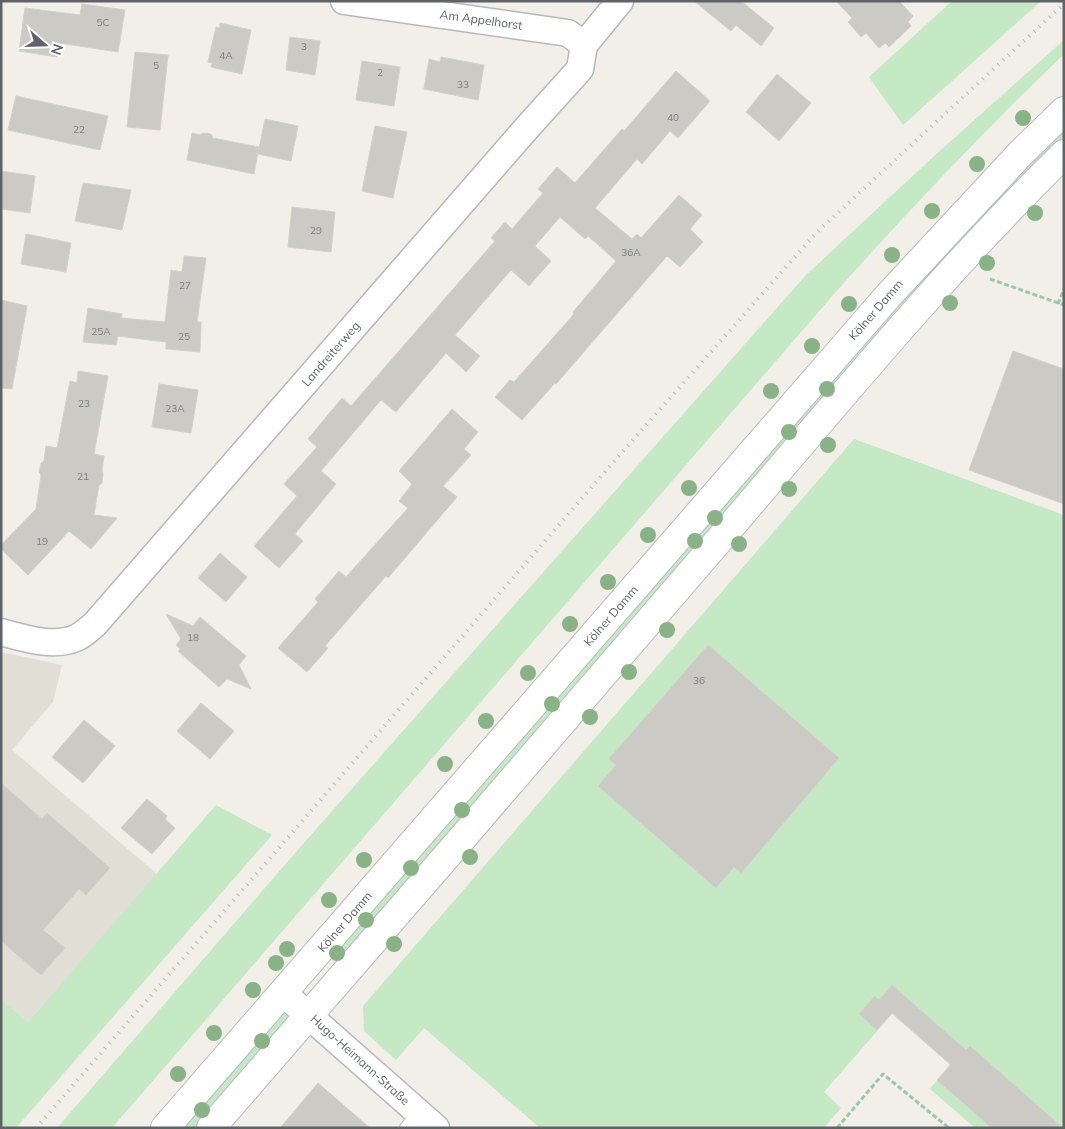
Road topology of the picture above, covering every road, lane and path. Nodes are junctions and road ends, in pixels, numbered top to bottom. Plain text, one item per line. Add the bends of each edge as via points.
1 (344, 1) edge
2 (620, 1) edge
3 (584, 45) junction
4 (1064, 111) edge
5 (1064, 154) edge
6 (990, 279) dead end
7 (1064, 290) edge
8 (1058, 304) junction
9 (1064, 306) edge
10 (1, 632) edge
11 (283, 993) junction
12 (309, 1016) junction
13 (421, 1123) edge
14 (165, 1128) edge
15 (211, 1128) edge
16 (837, 1128) edge
17 (949, 1128) edge

1 - 3 street, Am Appelhorst via 568,33
2 - 3 street, Landreiterweg
3 - 10 street, Landreiterweg via 580,69 95,624 76,638 56,642
4 - 11 street, Kölner Damm via 888,296
5 - 12 street via 975,246 888,344
6 - 8 path
7 - 8 path
8 - 9 path
11 - 12 street, Hugo-Heimann-Straße
11 - 14 street, Kölner Damm
12 - 13 street, Hugo-Heimann-Straße
12 - 15 street
16 - 17 path via 883,1074

